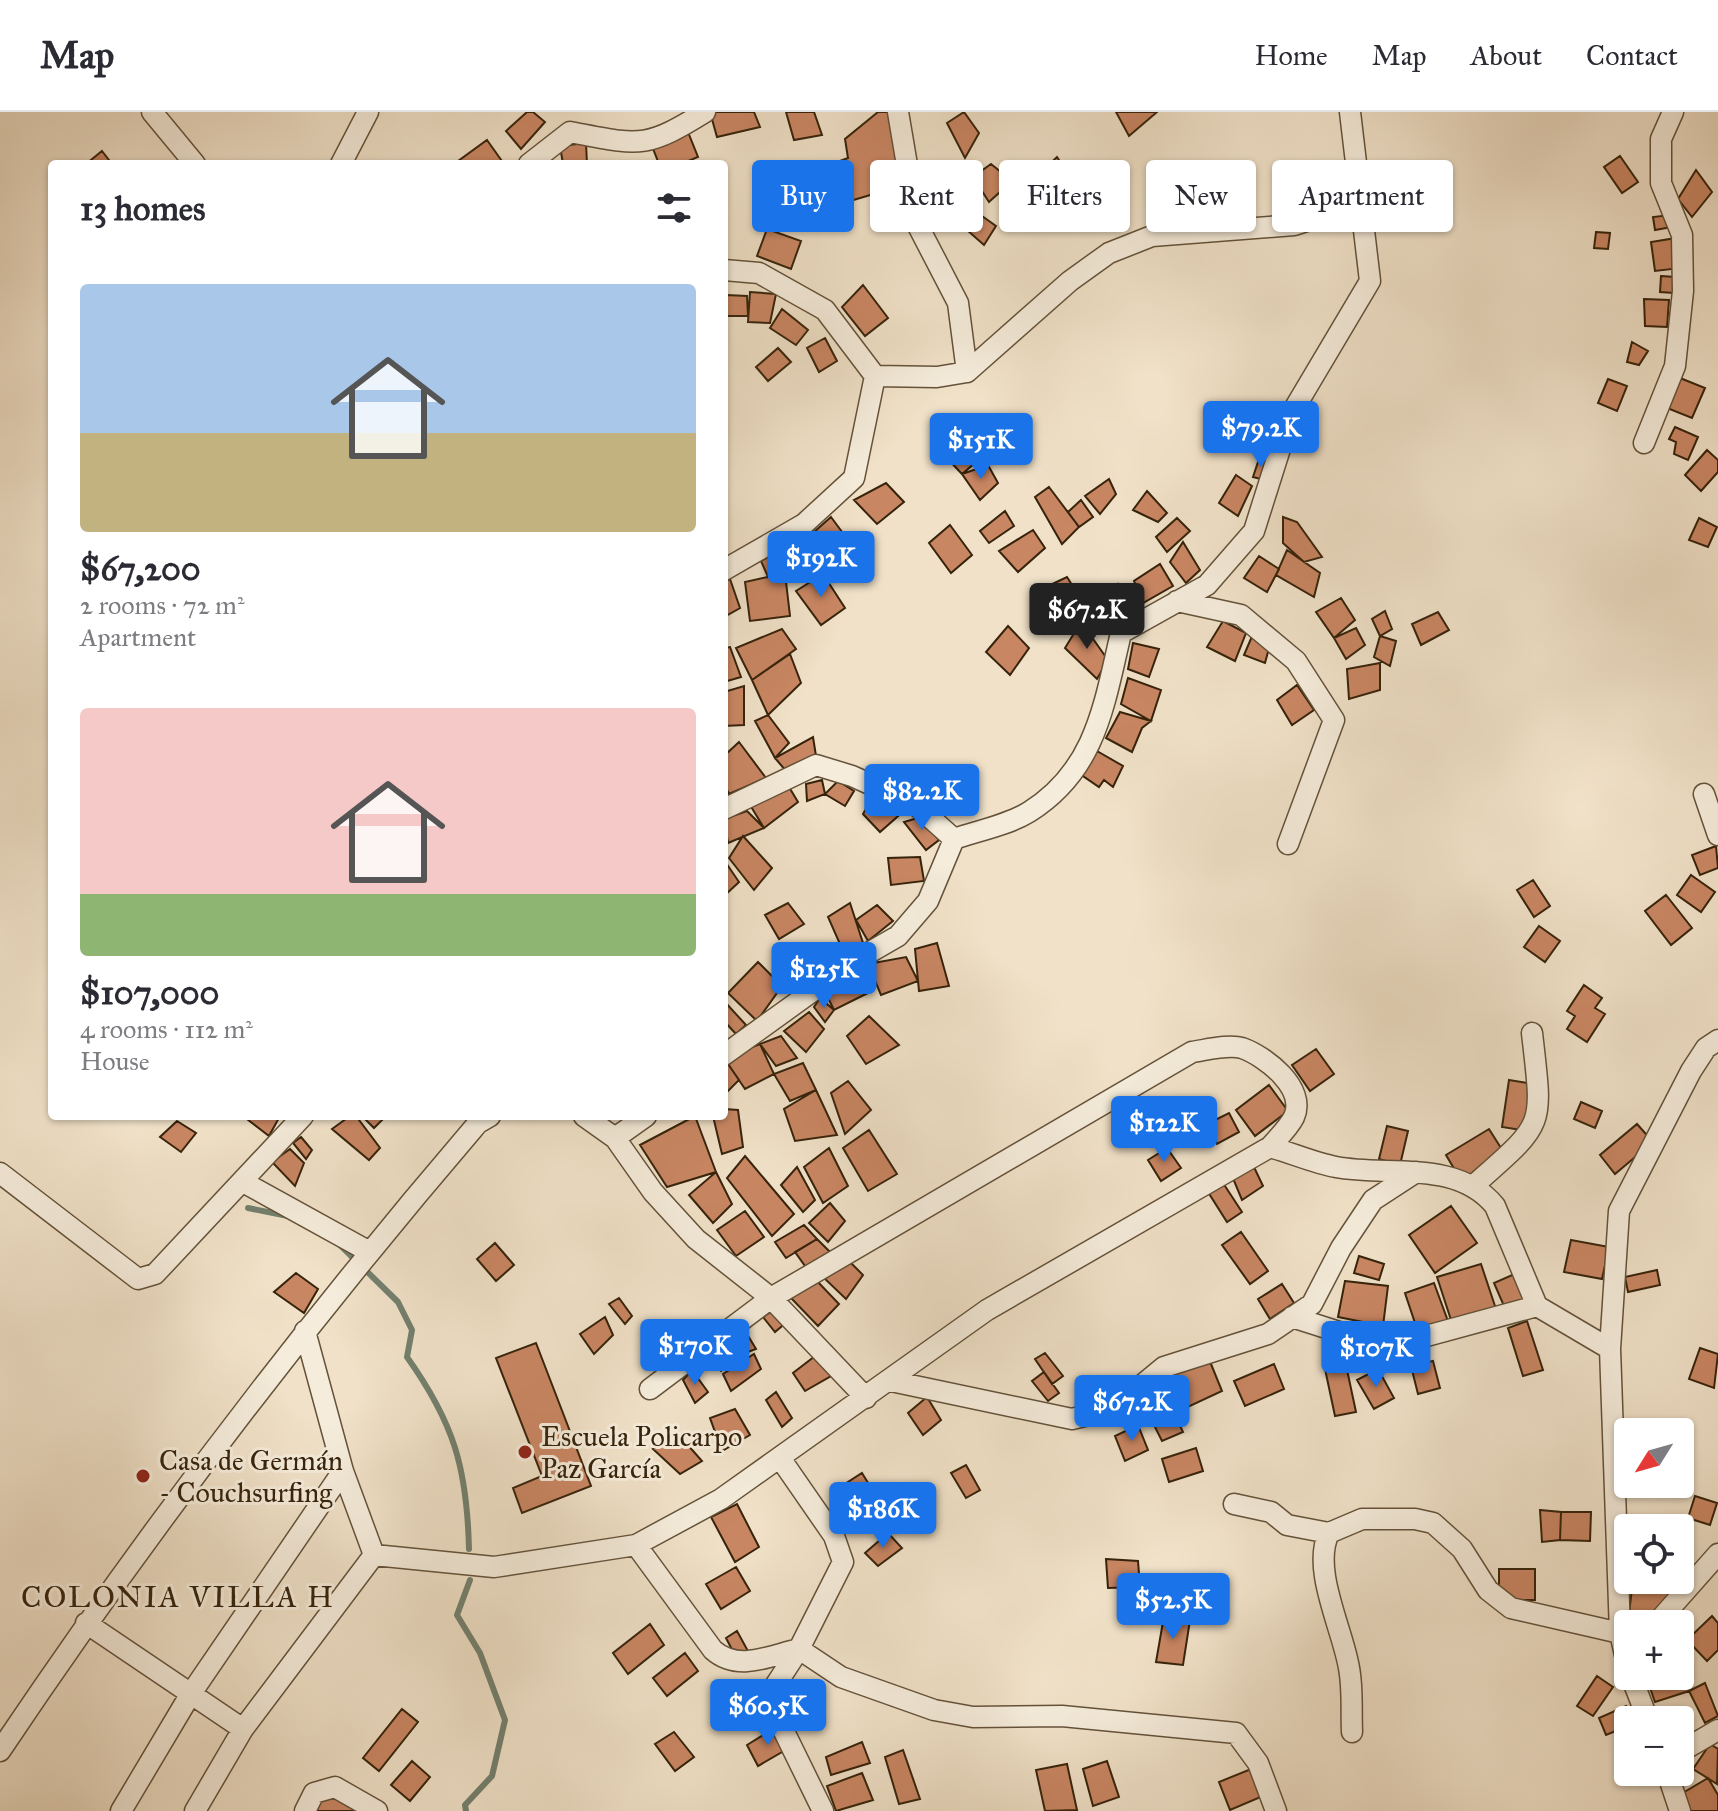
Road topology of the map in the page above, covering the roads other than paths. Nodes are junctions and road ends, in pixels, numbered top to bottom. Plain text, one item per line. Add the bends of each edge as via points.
1 (152, 112) edge
2 (368, 112) edge
3 (705, 112) edge
4 (898, 112) edge
5 (1350, 112) edge
6 (1673, 112) edge
7 (192, 160) edge
8 (343, 160) edge
9 (534, 160) edge
10 (1356, 160) edge
11 (1272, 227) edge
12 (1365, 232) edge
13 (728, 270) edge
14 (967, 372) junction
15 (875, 376) junction
16 (1644, 443) dead end
17 (728, 568) edge
18 (1177, 601) junction
19 (1704, 794) dead end
20 (728, 807) edge
21 (1718, 835) edge
22 (954, 839) junction
23 (1288, 844) dead end
24 (1532, 1033) dead end
25 (1718, 1040) edge
26 (728, 1052) edge
27 (299, 1120) edge
28 (478, 1120) edge
29 (590, 1120) edge
30 (640, 1120) edge
31 (615, 1138) junction
32 (1270, 1147) junction
33 (1416, 1172) junction
34 (0, 1173) edge
35 (243, 1182) junction
36 (1473, 1186) junction
37 (367, 1252) junction
38 (771, 1298) junction
39 (1537, 1306) junction
40 (1292, 1317) junction
41 (305, 1331) junction
42 (1610, 1349) junction
43 (891, 1381) junction
44 (650, 1389) dead end
45 (866, 1398) junction
46 (780, 1458) junction
47 (343, 1471) junction
48 (1234, 1504) dead end
49 (1329, 1533) junction
50 (636, 1545) junction
51 (1718, 1554) edge
52 (374, 1555) junction
53 (1619, 1610) edge
54 (1668, 1610) edge
55 (86, 1623) junction
56 (1614, 1632) edge
57 (799, 1649) junction
58 (190, 1695) junction
59 (243, 1729) junction
60 (1718, 1730) edge
61 (1352, 1732) dead end
62 (1694, 1744) edge
63 (0, 1751) edge
64 (1672, 1786) edge
65 (121, 1811) edge
66 (195, 1811) edge
67 (305, 1811) edge
68 (377, 1811) edge
69 (823, 1811) edge
70 (1276, 1811) edge
71 (1680, 1811) edge

1 - 7 street
2 - 8 street
3 - 9 street via 665,137 633,144 570,132
4 - 14 street via 917,224 958,303
5 - 10 street
6 - 16 street via 1661,139 1661,183 1682,235 1683,291 1675,366
11 - 14 street via 1152,236 1109,253
12 - 18 street via 1370,281 1291,414 1254,531 1207,585
13 - 15 street via 759,273 825,310
14 - 15 street
15 - 17 street via 854,478 804,524
18 - 22 street via 1121,633 1098,730 1071,778 1027,813
18 - 23 street via 1241,615 1296,661 1334,720
19 - 21 street
20 - 22 street via 816,765 916,805
22 - 26 street via 928,901 898,936
24 - 36 street via 1538,1117 1527,1138
25 - 42 street via 1691,1071 1619,1211
27 - 35 street
28 - 37 street
29 - 31 street
30 - 31 street
31 - 38 street via 653,1192 696,1239
32 - 33 street via 1337,1167
32 - 38 street via 1295,1116 1295,1097 1282,1074 1239,1047 1192,1052
32 - 43 street via 987,1310
33 - 36 street
33 - 40 street via 1373,1200 1312,1304
34 - 35 street via 138,1279 155,1274
35 - 37 street
36 - 39 street via 1495,1206
37 - 41 street
38 - 44 street
38 - 45 street
39 - 40 street via 1386,1347
39 - 42 street
40 - 43 street via 1268,1334 1164,1367 1113,1409 1072,1419
41 - 47 street
41 - 55 street
42 - 53 street
43 - 45 street
45 - 46 street
46 - 50 street via 721,1499
46 - 57 street via 834,1536 843,1562
47 - 52 street
47 - 58 street
48 - 49 street via 1271,1512 1287,1525
49 - 56 street via 1362,1519 1433,1523 1462,1549 1498,1600 1511,1608
49 - 61 street via 1323,1545 1324,1570 1349,1669
50 - 52 street via 494,1567
50 - 57 street via 726,1661 741,1663
51 - 54 street
52 - 59 street
55 - 58 street
55 - 63 street
57 - 69 street via 771,1692 771,1703
57 - 70 street via 841,1677 934,1710 973,1717 1062,1716 1236,1733 1258,1763
58 - 59 street
58 - 65 street
59 - 66 street
60 - 62 street
64 - 71 street
67 - 68 street via 314,1793 335,1787

